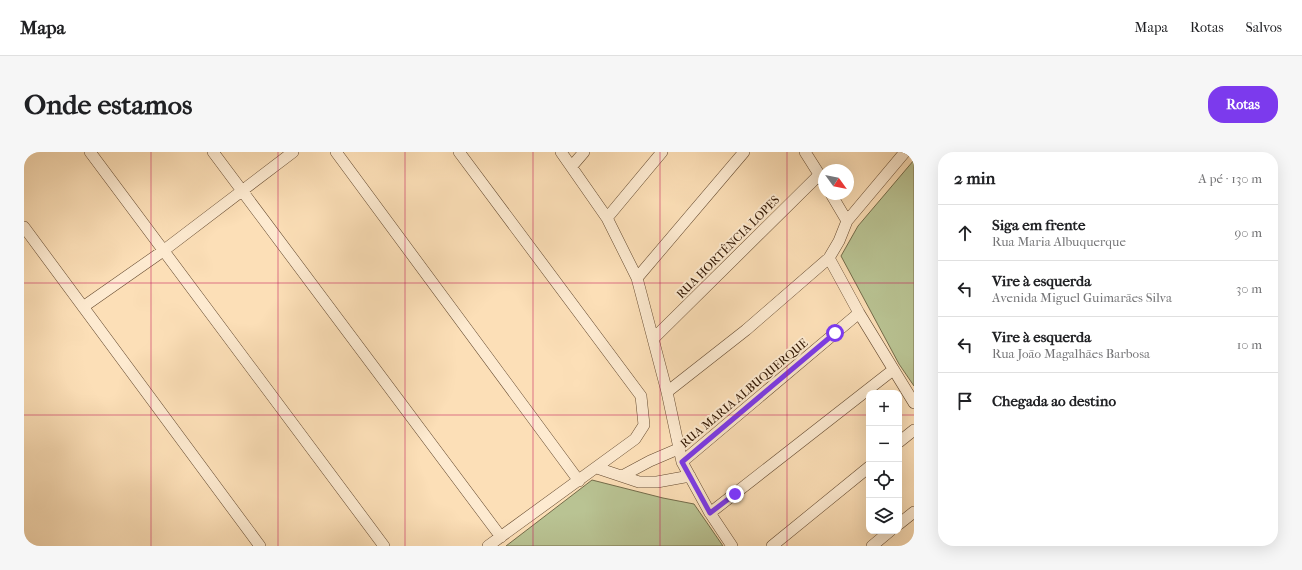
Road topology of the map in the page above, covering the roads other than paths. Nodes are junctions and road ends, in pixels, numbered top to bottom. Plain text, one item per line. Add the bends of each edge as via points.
1 (90, 152) edge
2 (213, 152) edge
3 (293, 152) edge
4 (336, 152) edge
5 (459, 152) edge
6 (561, 152) edge
7 (584, 152) edge
8 (662, 152) edge
9 (744, 152) edge
10 (805, 152) edge
11 (905, 152) edge
12 (572, 166) junction
13 (818, 173) edge
14 (818, 183) edge
15 (241, 190) junction
16 (835, 200) edge
17 (607, 218) junction
18 (847, 221) junction
19 (24, 227) edge
20 (163, 251) junction
21 (829, 258) junction
22 (637, 278) junction
23 (83, 306) junction
24 (859, 313) junction
25 (654, 338) junction
26 (893, 370) junction
27 (667, 392) junction
28 (914, 403) edge
29 (914, 430) edge
30 (902, 440) edge
31 (678, 449) junction
32 (682, 462) junction
33 (597, 468) junction
34 (866, 469) edge
35 (622, 476) junction
36 (690, 476) junction
37 (579, 481) junction
38 (914, 512) edge
39 (710, 513) junction
40 (902, 522) edge
41 (886, 534) edge
42 (501, 537) junction
43 (260, 546) edge
44 (384, 546) edge
45 (488, 546) edge
46 (732, 546) edge
47 (772, 546) edge
48 (872, 546) edge

1 - 20 street
2 - 15 street
3 - 15 street
4 - 37 street
5 - 33 street via 641,396 644,425 635,439
6 - 12 street
7 - 12 street
8 - 17 street
9 - 22 street
10 - 13 street
11 - 18 street
12 - 17 street
14 - 25 street, RUA HORTÊNCIA LOPES
15 - 20 street
15 - 42 street
16 - 18 street
17 - 22 street
18 - 21 street via 840,241
19 - 23 street
20 - 23 street
20 - 44 street
21 - 24 street
21 - 27 street via 746,330
22 - 25 street
23 - 43 street
24 - 26 street
24 - 32 street, RUA MARIA ALBUQUERQUE
25 - 27 street
26 - 28 street
26 - 39 street
27 - 31 street
29 - 30 street
31 - 32 street
31 - 35 street
32 - 36 street
33 - 35 street
33 - 37 street
34 - 47 street
35 - 36 street via 638,482
36 - 39 street
37 - 42 street
38 - 40 street
39 - 46 street
41 - 48 street
42 - 45 street

